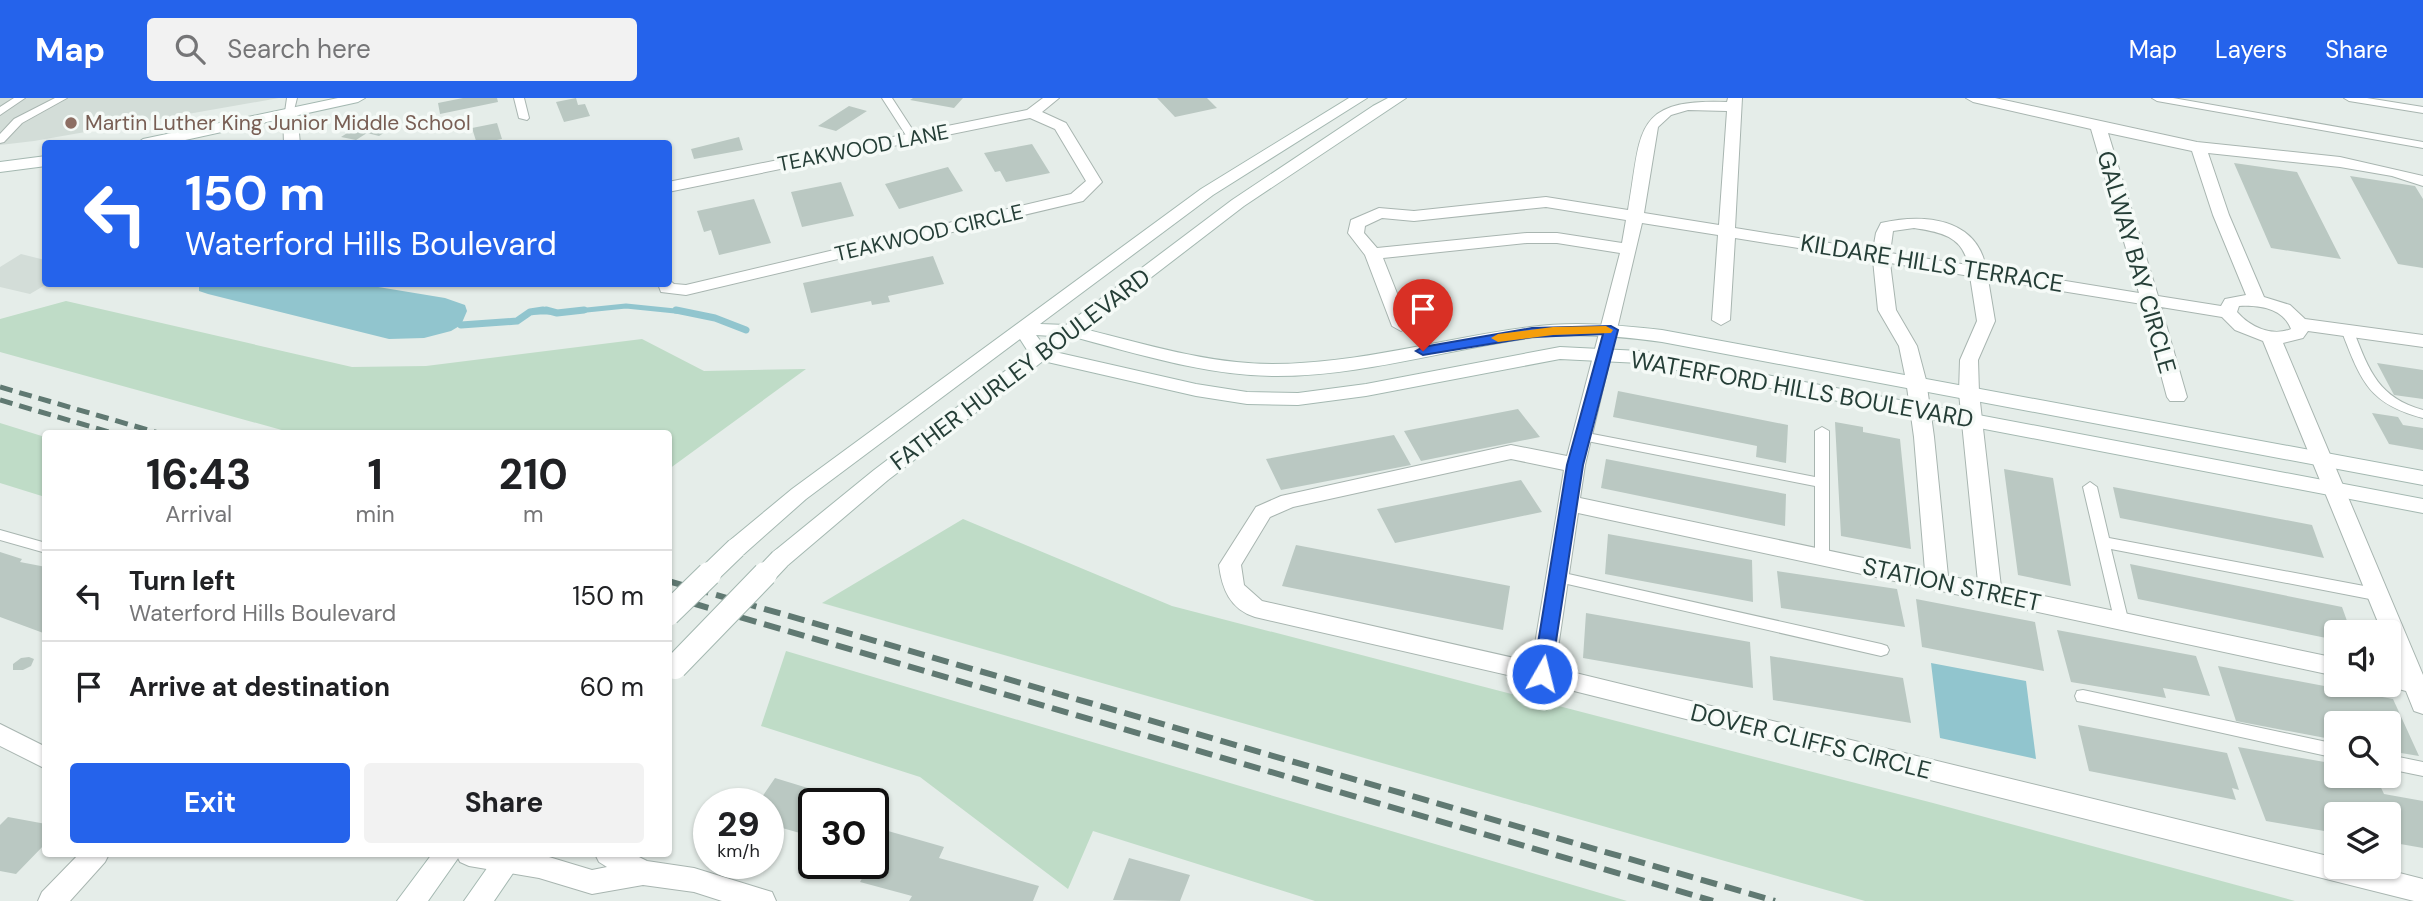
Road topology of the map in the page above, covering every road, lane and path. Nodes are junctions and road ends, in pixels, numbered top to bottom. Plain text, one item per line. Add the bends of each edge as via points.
1 (20, 98) edge
2 (62, 98) edge
3 (358, 98) edge
4 (519, 98) edge
5 (888, 98) edge
6 (1052, 98) edge
7 (1360, 98) edge
8 (1399, 98) edge
9 (1973, 98) edge
10 (2157, 98) edge
11 (2349, 98) edge
12 (1735, 103) edge
13 (291, 105) edge
14 (2423, 110) edge
15 (0, 112) edge
16 (1032, 113) junction
17 (524, 118) dead end
18 (2098, 126) junction
19 (913, 138) junction
20 (0, 140) edge
21 (158, 140) edge
22 (292, 140) edge
23 (2423, 145) edge
24 (2198, 147) junction
25 (42, 162) edge
26 (0, 167) edge
27 (2423, 181) edge
28 (672, 186) edge
29 (1636, 216) junction
30 (1726, 230) junction
31 (1629, 249) junction
32 (1373, 254) junction
33 (1883, 256) junction
34 (1977, 271) junction
35 (667, 287) edge
36 (2148, 299) junction
37 (2257, 301) junction
38 (2228, 313) junction
39 (1721, 320) dead end
40 (2299, 324) junction
41 (1401, 326) dead end
42 (1022, 328) junction
43 (1611, 330) junction
44 (1070, 331) junction
45 (2348, 332) junction
46 (2271, 337) junction
47 (2423, 341) edge
48 (1040, 354) junction
49 (1603, 354) junction
50 (1916, 383) junction
51 (1969, 393) junction
52 (2177, 397) dead end
53 (1920, 411) junction
54 (2423, 414) edge
55 (1971, 419) junction
56 (1822, 431) dead end
57 (1582, 436) junction
58 (2320, 458) junction
59 (1575, 465) junction
60 (2423, 478) edge
61 (1822, 484) junction
62 (2090, 487) dead end
63 (2334, 488) junction
64 (1568, 503) junction
65 (2423, 506) edge
66 (1, 535) edge
67 (2104, 542) junction
68 (42, 547) edge
69 (1822, 556) junction
70 (1555, 576) junction
71 (1937, 581) junction
72 (1990, 592) junction
73 (2380, 595) junction
74 (672, 610) edge
75 (2120, 619) junction
76 (1881, 650) dead end
77 (2324, 664) edge
78 (672, 670) edge
79 (1542, 674) junction
80 (2401, 684) edge
81 (2419, 694) edge
82 (2083, 696) dead end
83 (0, 734) edge
84 (2324, 748) edge
85 (42, 757) edge
86 (2401, 764) edge
87 (2423, 769) edge
88 (93, 857) edge
89 (446, 857) edge
90 (510, 857) edge
91 (614, 857) edge
92 (643, 873) junction
93 (2423, 891) edge
94 (52, 901) edge
95 (411, 901) edge
96 (478, 901) edge
97 (762, 901) edge

1 - 15 lane
2 - 20 lane via 18,121
3 - 13 street
4 - 17 lane
5 - 19 lane
6 - 16 street, TEAKWOOD LANE
7 - 42 street, FATHER HURLEY BOULEVARD via 1207,192
8 - 44 street, FATHER HURLEY BOULEVARD via 1238,203
9 - 18 street, GALWAY BAY CIRCLE
10 - 23 lane
11 - 14 lane
12 - 29 street via 1691,106 1657,119
12 - 30 street
13 - 21 street
13 - 22 street
16 - 19 street, TEAKWOOD LANE
16 - 35 street, TEAKWOOD CIRCLE via 1061,126 1079,153 1094,182 1077,198 686,290
18 - 24 street, GALWAY BAY CIRCLE
18 - 36 street, GALWAY BAY CIRCLE
19 - 28 street, TEAKWOOD LANE
24 - 27 street via 2370,168
24 - 37 street
25 - 26 street
29 - 30 street, KILDARE HILLS TERRACE
29 - 31 street
29 - 32 street, KILDARE HILLS TERRACE via 1546,202 1415,216 1380,213 1357,224 1356,233
30 - 33 street, KILDARE HILLS TERRACE
30 - 39 street
31 - 32 street via 1528,238
31 - 43 street
32 - 41 street
33 - 34 street, KILDARE HILLS TERRACE
33 - 34 street via 1882,235 1887,227 1903,222 1929,225 1953,231 1970,244
33 - 50 street via 1887,309 1909,350
34 - 36 street, KILDARE HILLS TERRACE
34 - 51 street via 1986,321 1969,360
36 - 38 street, KILDARE HILLS TERRACE
36 - 52 street, GALWAY BAY CIRCLE
37 - 38 street via 2231,303
37 - 40 street via 2287,312
38 - 46 street via 2248,329
40 - 45 street
40 - 46 street via 2297,334
42 - 44 street, WATERFORD HILLS BOULEVARD
42 - 48 street
42 - 74 street, FATHER HURLEY BOULEVARD, bridge via 799,494
43 - 44 street, WATERFORD HILLS BOULEVARD via 1532,332 1342,365 1271,370 1191,361
43 - 49 street
43 - 50 street, WATERFORD HILLS BOULEVARD
44 - 48 street, FATHER HURLEY BOULEVARD
45 - 47 street
45 - 54 lane via 2375,390
46 - 58 street
48 - 49 street, WATERFORD HILLS BOULEVARD via 1196,390 1298,399 1518,359
48 - 78 street, FATHER HURLEY BOULEVARD, bridge via 780,559
49 - 53 street, WATERFORD HILLS BOULEVARD via 1640,357
49 - 57 street
50 - 51 street, WATERFORD HILLS BOULEVARD
50 - 53 street
51 - 55 street
51 - 58 street, WATERFORD HILLS BOULEVARD
53 - 55 street, WATERFORD HILLS BOULEVARD
53 - 71 street
55 - 63 street, WATERFORD HILLS BOULEVARD
55 - 72 street
56 - 61 lane
57 - 59 street
57 - 61 lane
58 - 60 street, WATERFORD HILLS BOULEVARD
58 - 63 street
59 - 64 street
59 - 79 street, DOVER CLIFFS CIRCLE via 1511,452 1288,501 1263,512 1230,565 1233,588 1255,608
61 - 69 lane
62 - 67 lane
63 - 65 street, WATERFORD HILLS BOULEVARD
63 - 73 street
64 - 69 street, STATION STREET
64 - 70 street
66 - 68 lane
67 - 73 lane
67 - 75 lane
69 - 71 street, STATION STREET
70 - 76 lane
70 - 79 street
71 - 72 street, STATION STREET
72 - 75 street, STATION STREET
73 - 81 street
75 - 77 street, STATION STREET
79 - 93 street, DOVER CLIFFS CIRCLE
80 - 81 street
82 - 84 lane
83 - 85 street
86 - 87 lane
88 - 94 street
89 - 95 street
90 - 92 street via 592,882
90 - 96 street
91 - 92 street
92 - 97 street via 694,880

